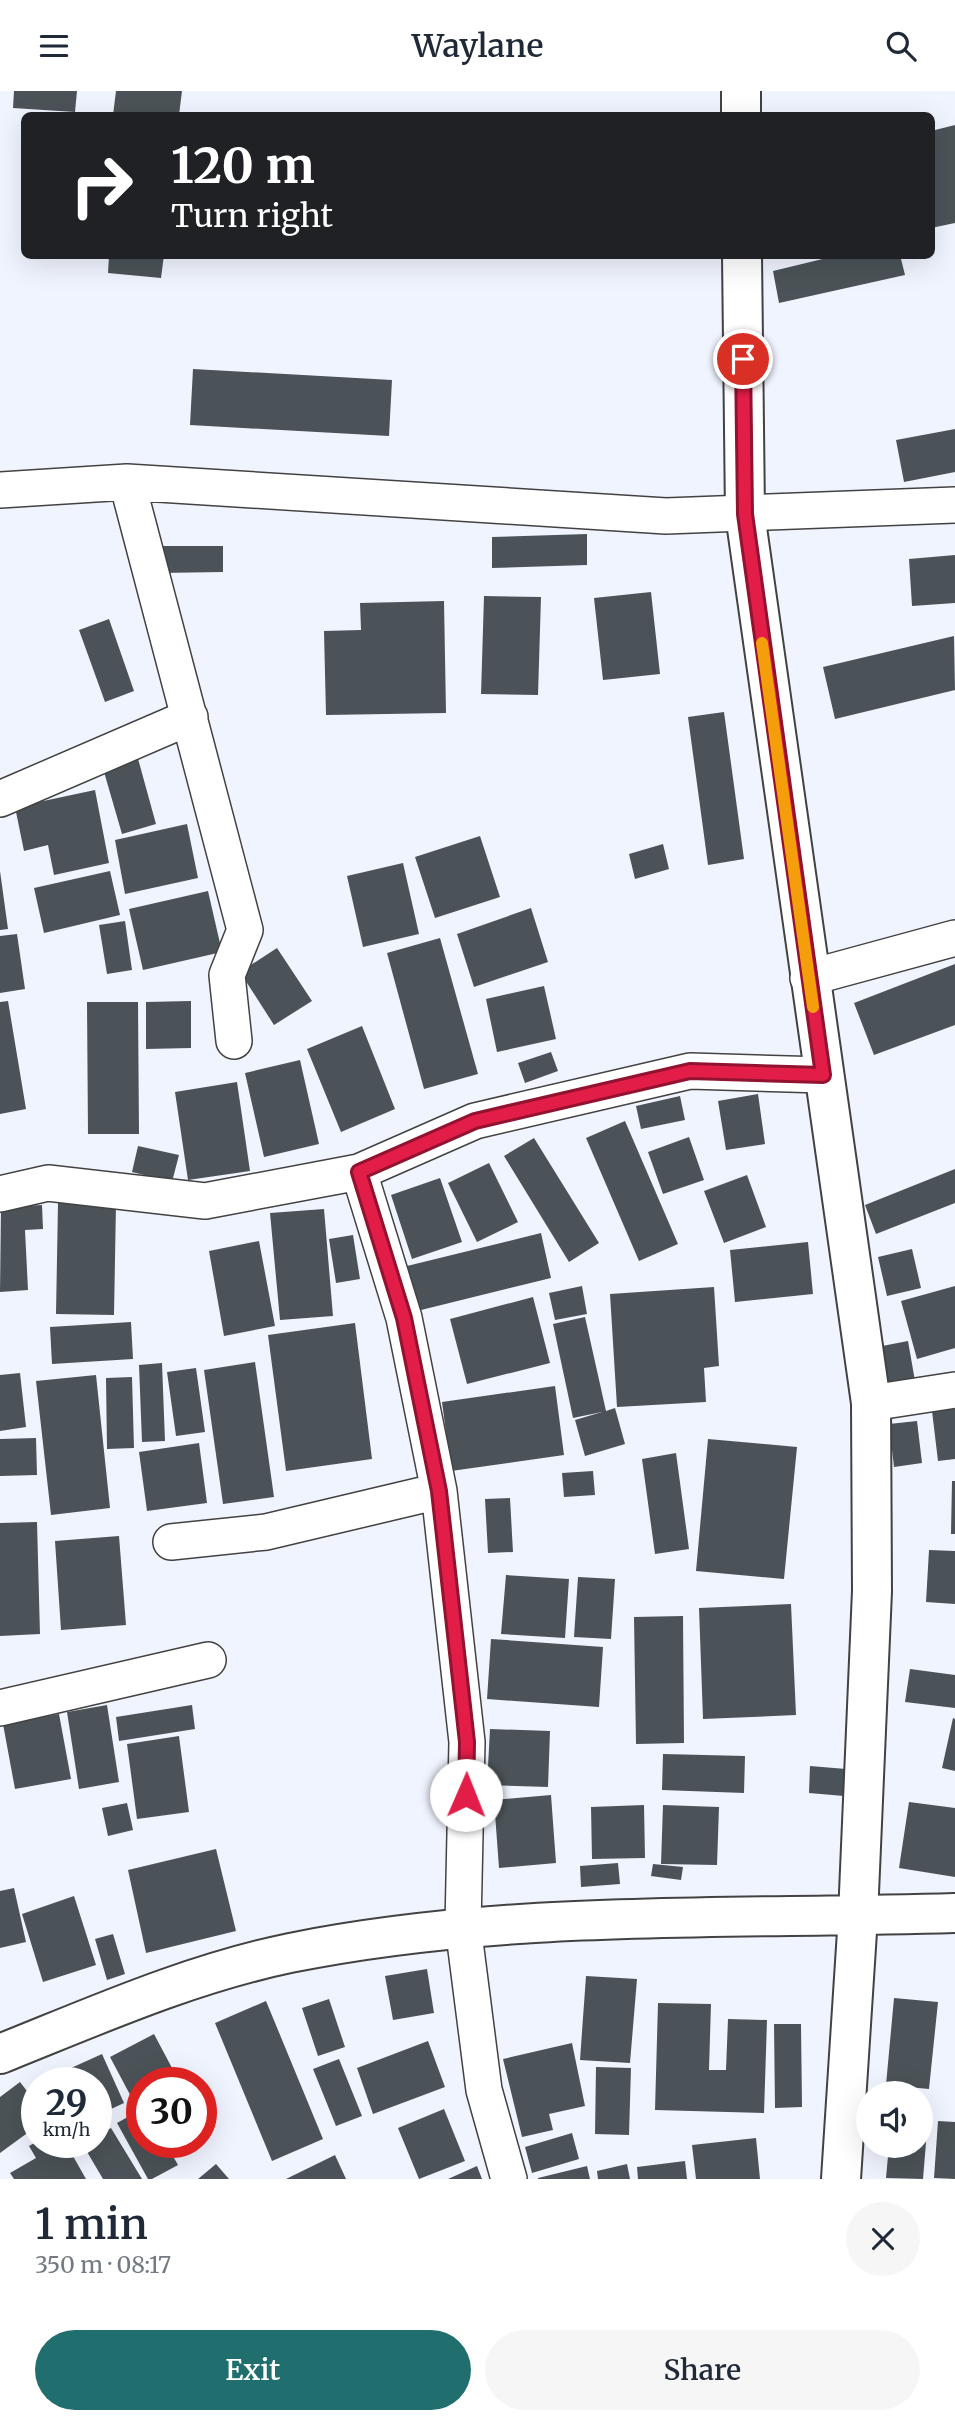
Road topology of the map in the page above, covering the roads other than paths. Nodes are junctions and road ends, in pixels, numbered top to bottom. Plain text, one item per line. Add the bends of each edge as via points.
1 (741, 91) edge
2 (741, 112) edge
3 (742, 259) edge
4 (127, 482) junction
5 (0, 490) edge
6 (955, 505) edge
7 (745, 514) junction
8 (190, 717) junction
9 (0, 799) edge
10 (955, 938) edge
11 (808, 978) junction
12 (234, 1041) dead end
13 (823, 1075) junction
14 (359, 1172) junction
15 (0, 1194) edge
16 (955, 1390) edge
17 (871, 1403) junction
18 (439, 1491) junction
19 (171, 1542) dead end
20 (208, 1660) dead end
21 (0, 1708) edge
22 (955, 1913) edge
23 (858, 1916) junction
24 (463, 1926) junction
25 (0, 2054) edge
26 (509, 2179) edge
27 (841, 2179) edge

1 - 2 street
3 - 7 street
4 - 5 street
4 - 7 street via 666,516
4 - 8 street
6 - 7 street
7 - 11 street
8 - 9 street
8 - 12 street via 245,930 227,975
10 - 11 street
11 - 13 street
13 - 14 street via 690,1071 475,1121
13 - 17 street
14 - 15 street via 205,1201 48,1183
14 - 18 street via 404,1318
16 - 17 street
17 - 23 street via 872,1591
18 - 19 street via 266,1532
18 - 24 street via 467,1742
20 - 21 street
22 - 23 street
23 - 24 street
23 - 27 street
24 - 25 street via 289,1953 180,1982
24 - 26 street via 484,2090

